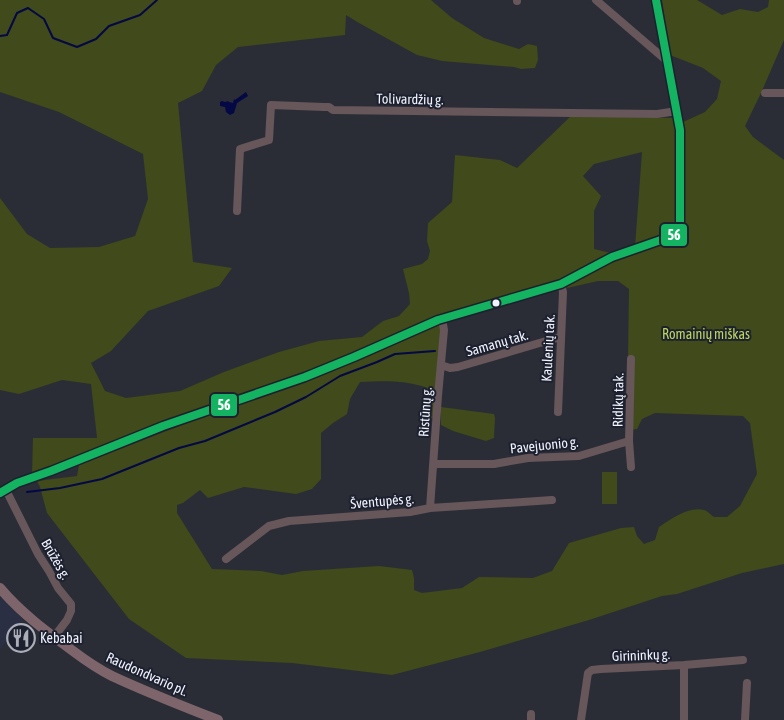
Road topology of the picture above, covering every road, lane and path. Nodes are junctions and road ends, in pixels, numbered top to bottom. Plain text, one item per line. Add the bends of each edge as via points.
1 (596, 0) edge
2 (656, 0) edge
3 (667, 61) junction
4 (766, 93) dead end
5 (784, 93) edge
6 (677, 111) junction
7 (237, 211) dead end
8 (561, 284) junction
9 (442, 319) junction
10 (560, 337) junction
11 (631, 359) dead end
12 (441, 365) junction
13 (558, 412) dead end
14 (629, 441) junction
15 (434, 464) junction
16 (631, 467) dead end
17 (3, 491) edge
18 (552, 500) dead end
19 (430, 508) junction
20 (226, 559) dead end
21 (0, 588) edge
22 (54, 637) junction
23 (743, 660) dead end
24 (684, 665) junction
25 (747, 683) dead end
26 (218, 720) edge
27 (582, 720) edge
28 (684, 720) edge
29 (745, 720) edge

1 - 3 street
2 - 3 street
3 - 6 street
4 - 5 street
6 - 7 street, Tolivardžių g. via 657,114 333,110 329,107 271,105 269,140 240,149
6 - 8 street via 681,156 678,234 612,257
8 - 9 street
8 - 10 street, Kaulenių tak.
9 - 12 street, Ristūnų g.
9 - 17 street via 305,376 163,426
10 - 12 street, Samanų tak. via 458,367
10 - 13 street, Kaulenių tak.
11 - 14 street, Ridikų tak.
12 - 15 street, Ristūnų g.
14 - 15 street, Pavejuonio g. via 579,456 528,458 494,464
14 - 16 street
15 - 19 street, Ristūnų g.
17 - 22 street, Brūžės g. via 58,588 71,604 71,611
18 - 19 street, Šventupės g.
19 - 20 street, Šventupės g. via 278,523 268,526
21 - 22 main road, Raudondvario pl.
22 - 26 main road, Raudondvario pl. via 111,675
23 - 24 street, Girininkų g.
24 - 27 street, Girininkų g. via 592,670 588,673
24 - 28 street
25 - 29 street

